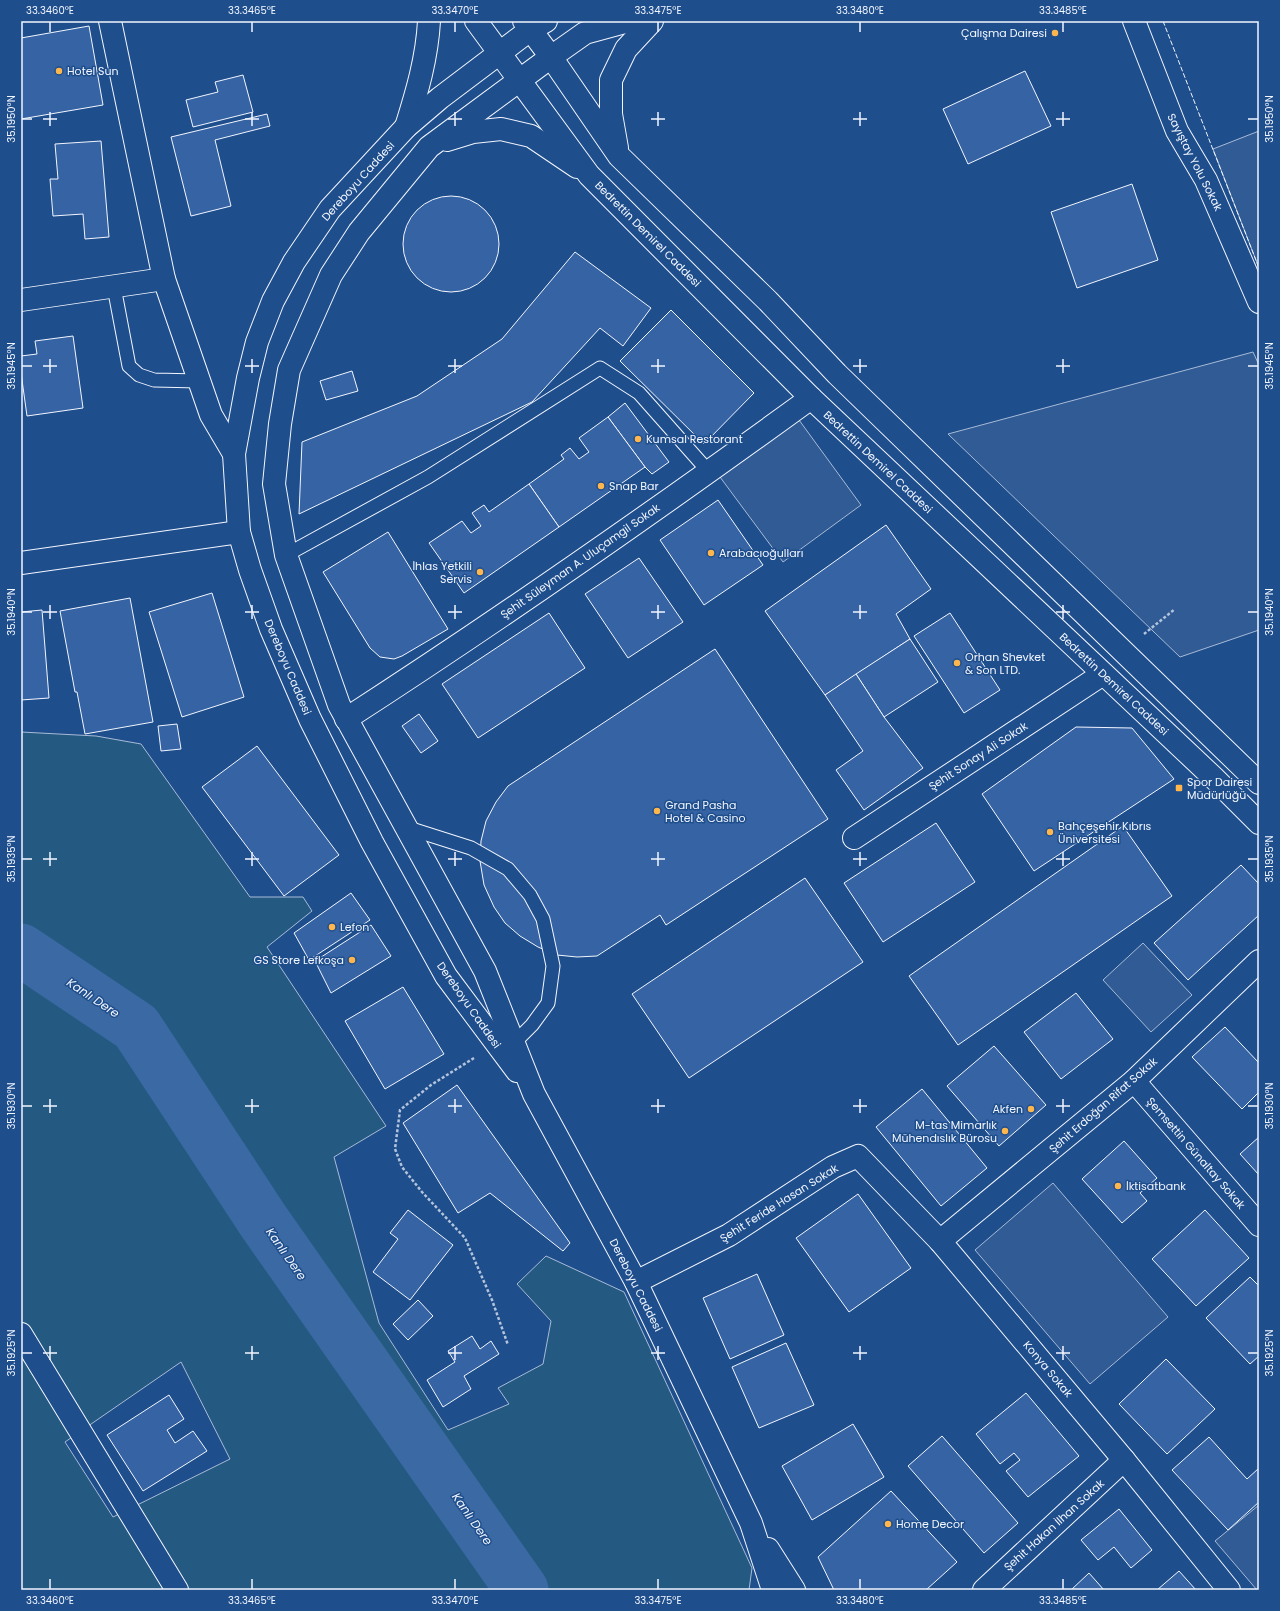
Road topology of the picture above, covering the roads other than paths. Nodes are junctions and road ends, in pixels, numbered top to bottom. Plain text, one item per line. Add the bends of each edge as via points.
1 (110, 21) edge
2 (429, 21) edge
3 (476, 21) edge
4 (629, 21) edge
5 (652, 21) edge
6 (1134, 21) edge
7 (534, 24) edge
8 (500, 53) junction
9 (551, 57) junction
10 (520, 80) junction
11 (406, 127) junction
12 (429, 147) junction
13 (619, 156) junction
14 (590, 175) junction
15 (164, 279) junction
16 (114, 287) junction
17 (21, 300) edge
18 (1259, 302) edge
19 (199, 380) junction
20 (811, 398) junction
21 (234, 454) junction
22 (709, 472) junction
23 (240, 532) junction
24 (286, 555) junction
25 (21, 563) edge
26 (1103, 674) junction
27 (346, 719) junction
28 (1259, 783) edge
29 (1259, 823) edge
30 (405, 827) junction
31 (854, 838) dead end
32 (1259, 961) edge
33 (505, 1043) junction
34 (1134, 1081) junction
35 (858, 1156) joint
36 (1259, 1225) edge
37 (940, 1241) junction
38 (636, 1282) junction
39 (21, 1334) edge
40 (1124, 1460) junction
41 (751, 1523) junction
42 (177, 1590) edge
43 (759, 1590) edge
44 (773, 1590) edge
45 (794, 1590) edge
46 (984, 1590) edge
47 (1229, 1590) edge

1 - 15 main road
2 - 11 main road via 428,45
3 - 8 main road, Bedrettin Demirel Caddesi
4 - 9 main road, Dereboyu Caddesi via 585,33
5 - 13 main road via 626,49 611,80 611,114
6 - 18 main road, Sayıştay Yolu Sokak via 1176,131 1206,180
7 - 8 main road, Dereboyu Caddesi
7 - 9 main road
8 - 10 main road, Bedrettin Demirel Caddesi
8 - 11 main road, Dereboyu Caddesi
9 - 10 main road, Dereboyu Caddesi
9 - 13 main road
10 - 12 main road, Dereboyu Caddesi
10 - 14 main road, Bedrettin Demirel Caddesi
11 - 21 main road, Dereboyu Caddesi via 330,209 294,262 257,342
12 - 14 main road via 473,132 501,129 531,136
12 - 24 main road, Dereboyu Caddesi via 359,232 331,275 289,370 274,484
13 - 28 main road via 768,301 837,374
14 - 20 main road, Bedrettin Demirel Caddesi
15 - 16 main road
15 - 19 main road
16 - 17 main road
16 - 19 lane via 129,366 139,375 154,380
19 - 21 main road via 211,415
20 - 22 main road, Şehit Süleyman A. Uluçamgil Sokak
20 - 26 main road, Bedrettin Demirel Caddesi
21 - 23 main road, Dereboyu Caddesi
22 - 24 lane via 639,393 600,368 428,477
22 - 27 main road, Şehit Süleyman A. Uluçamgil Sokak
23 - 25 main road
23 - 33 main road, Dereboyu Caddesi via 250,570 271,629 310,719 372,842 446,976
24 - 27 main road, Dereboyu Caddesi
26 - 29 main road, Bedrettin Demirel Caddesi
26 - 31 main road, Şehit Sonay Ali Sokak
27 - 30 main road, Dereboyu Caddesi
30 - 33 main road, Dereboyu Caddesi via 485,971
30 - 33 lane via 471,848 508,869 530,895 543,919 553,966 548,1003 532,1025
32 - 34 main road, Şehit Erdoğan Rifat Sokak
33 - 38 main road, Dereboyu Caddesi
34 - 36 main road, Şemsettin Günaltay Sokak
34 - 37 main road, Şehit Erdoğan Rifat Sokak
35 - 37 main road, Konya Sokak
35 - 38 main road, Şehit Feride Hasan Sokak via 833,1167 729,1235
37 - 40 main road, Konya Sokak
38 - 41 main road, Dereboyu Caddesi
39 - 42 main road
40 - 46 main road, Şehit Hakan İlhan Sokak
40 - 47 main road, Konya Sokak
41 - 43 main road
41 - 44 main road, Dereboyu Caddesi
41 - 45 main road, Dereboyu Caddesi

